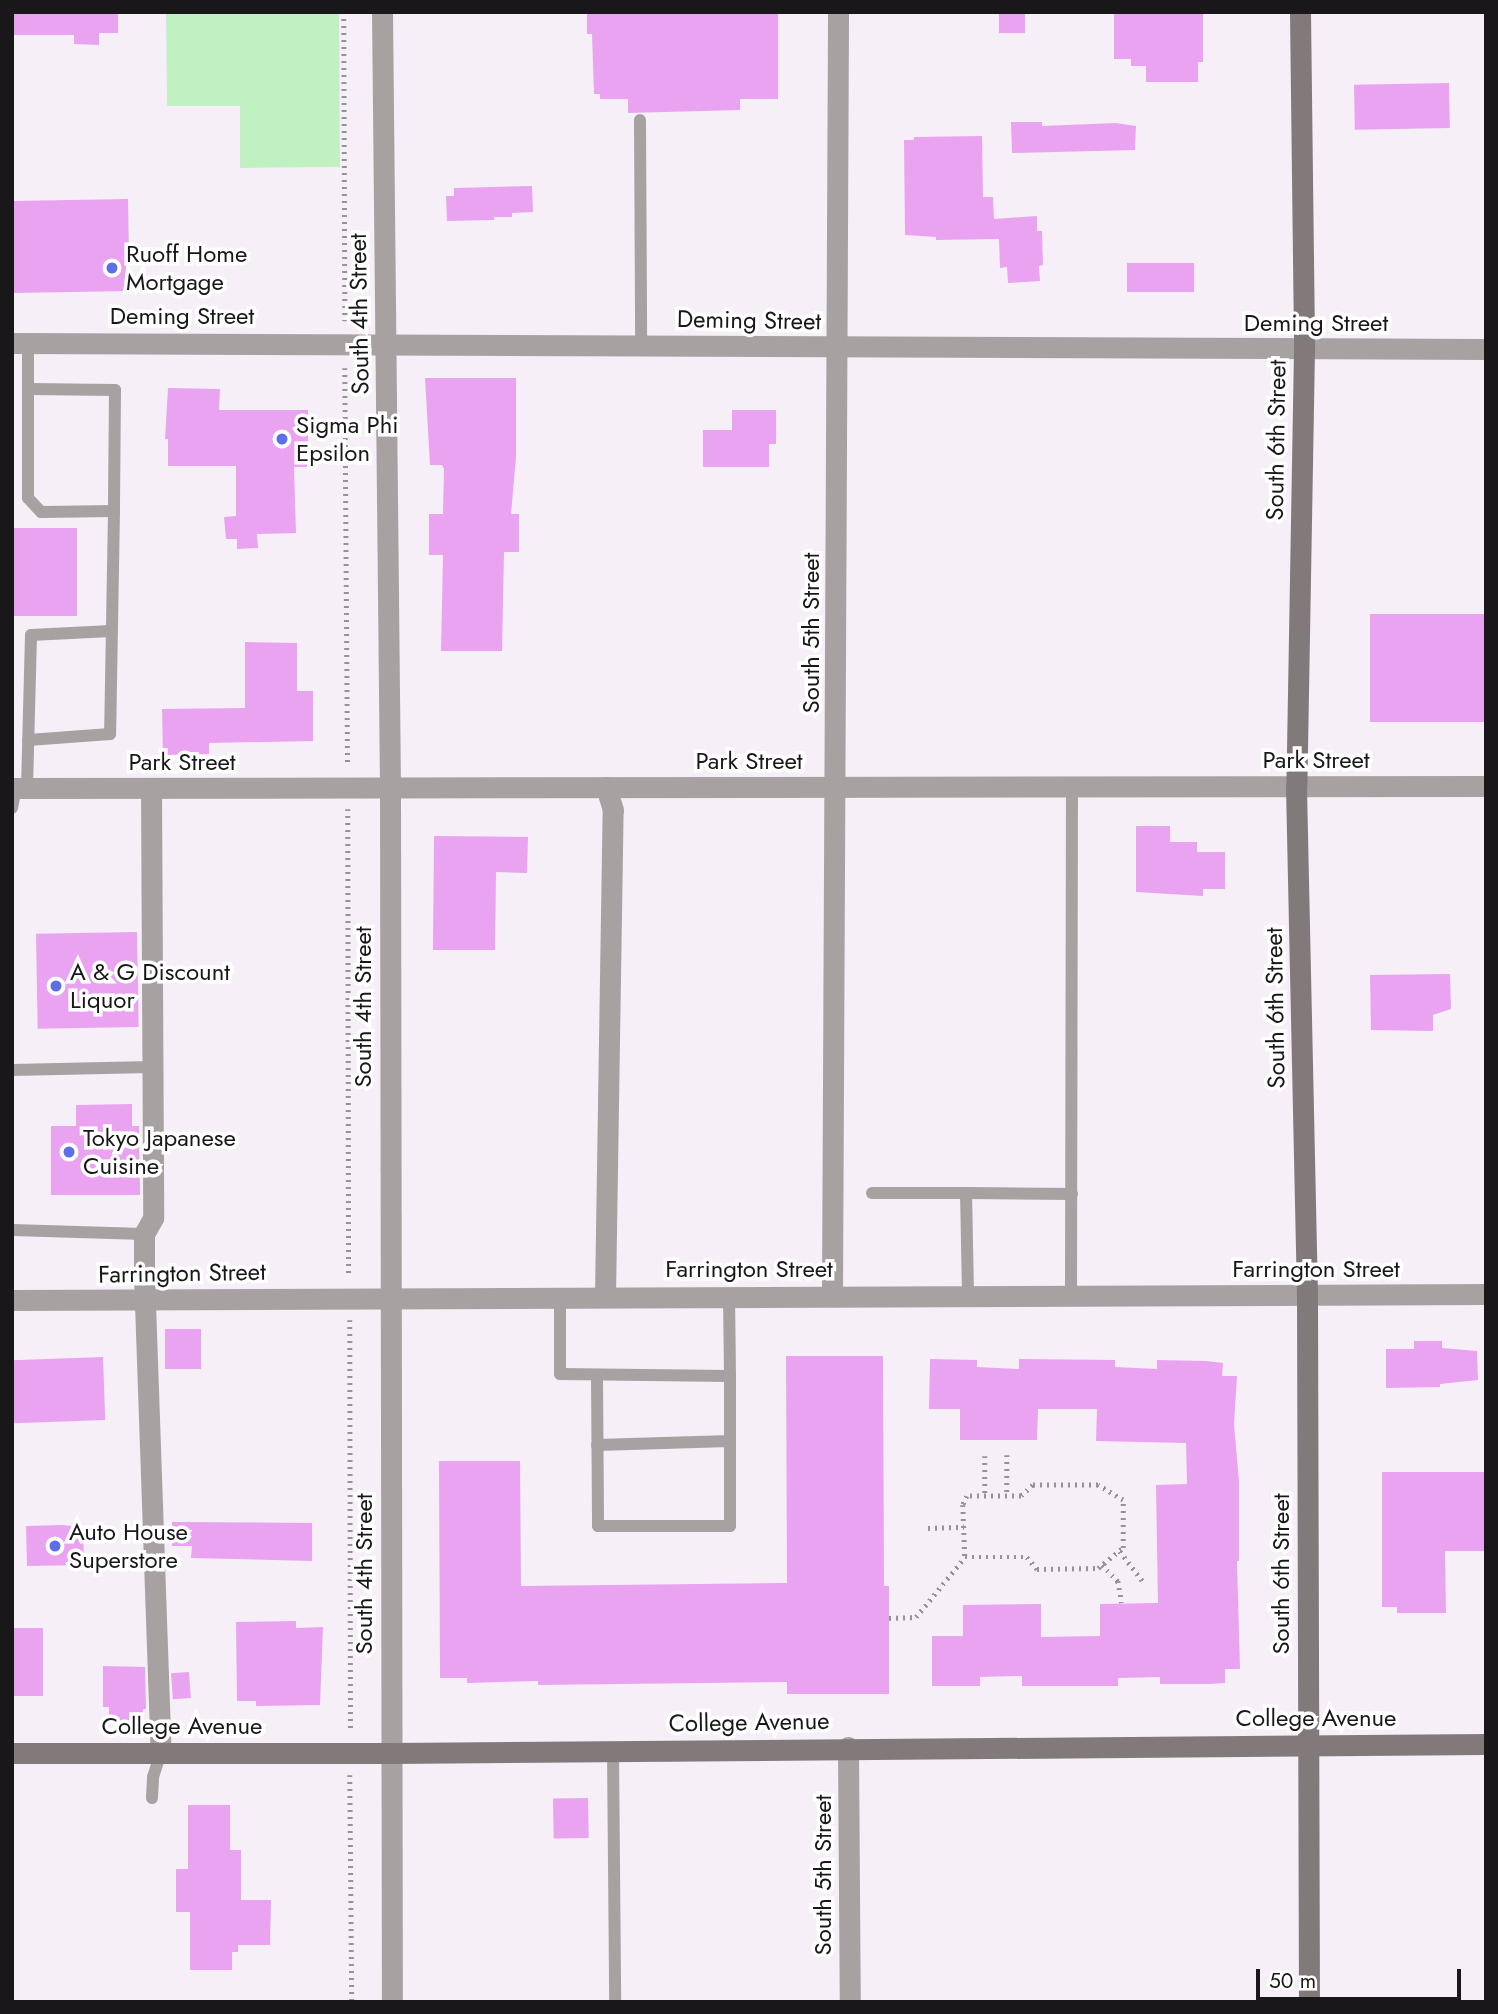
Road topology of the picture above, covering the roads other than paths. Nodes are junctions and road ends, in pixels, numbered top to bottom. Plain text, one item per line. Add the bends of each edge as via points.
1 (382, 12) edge
2 (838, 12) edge
3 (1300, 12) edge
4 (640, 120) dead end
5 (385, 342) junction
6 (20, 343) edge
7 (641, 345) junction
8 (838, 348) junction
9 (1304, 349) junction
10 (1486, 349) edge
11 (28, 389) junction
12 (114, 511) junction
13 (110, 631) junction
14 (28, 740) junction
15 (1486, 786) edge
16 (836, 787) junction
17 (1072, 787) junction
18 (1296, 787) junction
19 (151, 788) junction
20 (390, 788) junction
21 (606, 788) junction
22 (17, 793) edge
23 (151, 1067) junction
24 (12, 1070) edge
25 (872, 1193) dead end
26 (966, 1193) junction
27 (1072, 1194) junction
28 (12, 1230) edge
29 (144, 1234) junction
30 (1486, 1294) edge
31 (832, 1295) junction
32 (968, 1295) junction
33 (1071, 1295) junction
34 (1307, 1295) junction
35 (605, 1296) junction
36 (729, 1296) junction
37 (389, 1297) junction
38 (560, 1297) junction
39 (144, 1298) junction
40 (12, 1300) edge
41 (597, 1375) junction
42 (730, 1376) junction
43 (730, 1441) junction
44 (597, 1444) junction
45 (1307, 1744) junction
46 (1486, 1744) edge
47 (848, 1747) junction
48 (613, 1750) junction
49 (12, 1753) edge
50 (161, 1753) junction
51 (391, 1753) junction
52 (152, 1798) dead end
53 (393, 2002) edge
54 (615, 2002) edge
55 (850, 2002) edge
56 (1309, 2002) edge

1 - 5 street, South 4th Street
2 - 8 street, South 5th Street
3 - 9 street, South 6th Street
4 - 7 lane
5 - 6 street, Deming Street
5 - 7 street, Deming Street
5 - 20 street, South 4th Street
6 - 11 lane
7 - 8 street, Deming Street
8 - 9 street, Deming Street
8 - 16 street, South 5th Street
9 - 10 street, Deming Street
9 - 18 street, South 6th Street
11 - 12 lane via 28,498 41,512
11 - 12 lane via 115,390
12 - 13 lane
13 - 14 lane via 31,635
13 - 14 lane via 110,734
14 - 22 lane
15 - 18 street, Park Street
16 - 17 street, Park Street
16 - 21 street, Park Street
16 - 31 street, South 5th Street
17 - 18 street, Park Street
17 - 27 lane
18 - 34 street, South 6th Street
19 - 20 street, Park Street
19 - 22 street, Park Street
19 - 23 street
20 - 21 street, Park Street
20 - 37 street, South 4th Street
21 - 35 street via 613,810
23 - 24 lane
23 - 29 street via 153,1218
25 - 26 lane
26 - 27 lane
26 - 32 lane
27 - 33 lane
28 - 29 lane
29 - 39 street
30 - 34 street, Farrington Street
31 - 32 street, Farrington Street
31 - 36 street, Farrington Street
32 - 33 street, Farrington Street
33 - 34 street, Farrington Street
34 - 45 street, South 6th Street
35 - 36 street, Farrington Street
35 - 38 street, Farrington Street
36 - 42 lane
37 - 38 street, Farrington Street
37 - 39 street, Farrington Street
37 - 51 street, South 4th Street
38 - 41 lane via 560,1374
39 - 40 street, Farrington Street
39 - 50 street
41 - 42 lane
41 - 44 lane
42 - 43 lane
43 - 44 lane
43 - 44 lane via 730,1525 598,1525
45 - 46 street, College Avenue
45 - 47 street, College Avenue
45 - 56 street, South 6th Street
47 - 48 street, College Avenue
47 - 55 street, South 5th Street
48 - 51 street, College Avenue
48 - 54 lane
49 - 50 street, College Avenue
50 - 51 street, College Avenue
50 - 52 lane
51 - 53 street, South 4th Street

